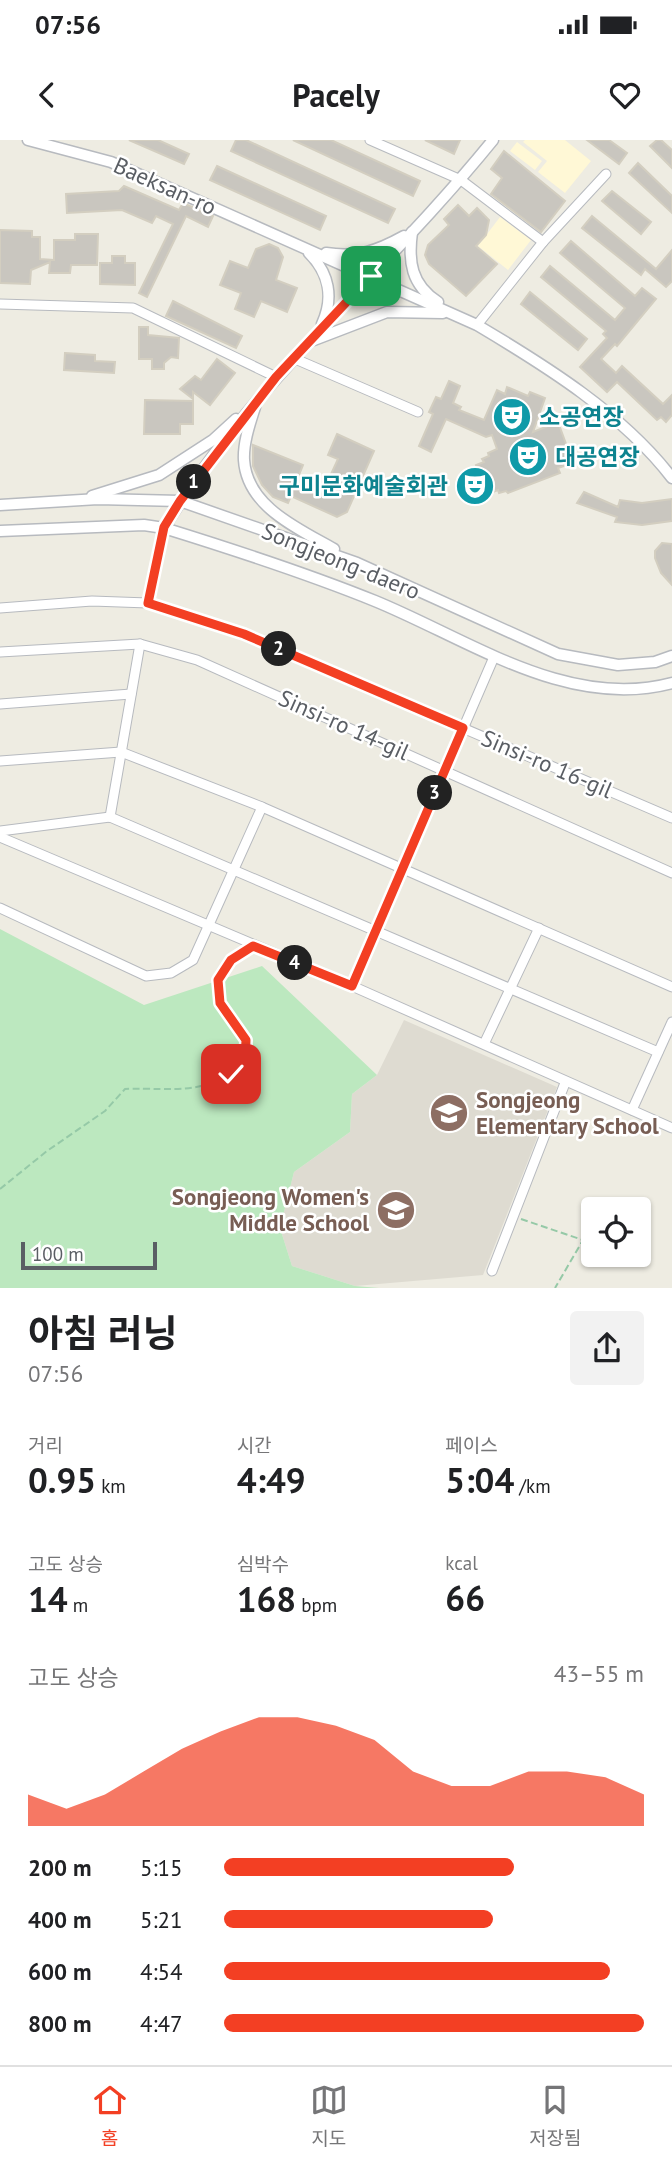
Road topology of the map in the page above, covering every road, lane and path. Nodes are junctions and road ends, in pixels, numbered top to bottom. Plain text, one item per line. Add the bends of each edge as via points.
1 (28, 140) edge
2 (370, 140) edge
3 (493, 140) edge
4 (606, 174) dead end
5 (460, 180) junction
6 (412, 232) junction
7 (543, 242) junction
8 (298, 246) junction
9 (371, 276) junction
10 (0, 304) edge
11 (464, 318) junction
12 (477, 325) junction
13 (308, 342) junction
14 (293, 358) junction
15 (276, 377) junction
16 (256, 400) junction
17 (418, 412) dead end
18 (672, 478) edge
19 (76, 500) junction
20 (180, 501) junction
21 (0, 505) edge
22 (164, 527) junction
23 (0, 531) edge
24 (357, 563) junction
25 (148, 603) junction
26 (0, 608) edge
27 (140, 644) junction
28 (0, 652) edge
29 (672, 656) edge
30 (494, 657) junction
31 (672, 683) edge
32 (131, 694) junction
33 (0, 704) edge
34 (463, 728) junction
35 (121, 752) junction
36 (0, 761) edge
37 (445, 770) junction
38 (262, 807) junction
39 (110, 817) junction
40 (672, 818) edge
41 (0, 831) edge
42 (0, 838) edge
43 (402, 870) junction
44 (235, 871) junction
45 (672, 873) edge
46 (0, 908) edge
47 (210, 927) junction
48 (539, 928) junction
49 (376, 930) junction
50 (253, 946) junction
51 (352, 986) junction
52 (672, 987) edge
53 (511, 988) junction
54 (672, 1022) edge
55 (484, 1044) junction
56 (658, 1052) junction
57 (565, 1083) junction
58 (632, 1110) junction
59 (672, 1128) edge
60 (0, 1189) edge
61 (513, 1216) junction
62 (492, 1271) dead end
63 (555, 1288) edge

1 - 8 street, Baeksan-ro via 111,162
2 - 5 street
3 - 5 street
4 - 7 street
5 - 6 street
5 - 7 street
6 - 8 street, Baeksan-ro via 360,255 321,253
6 - 9 street
6 - 11 street, Baeksan-ro via 415,278 433,299
7 - 12 street
8 - 9 street, Baeksan-ro
8 - 13 street, Baeksan-ro via 317,262 329,293 326,315
9 - 11 street, Baeksan-ro
9 - 13 street
10 - 15 street via 133,308
11 - 12 street, Baeksan-ro
11 - 13 street, Baeksan-ro via 440,312 387,312
12 - 18 street, Baeksan-ro via 535,357 597,404
13 - 14 street
14 - 15 street
14 - 17 street
15 - 16 street
16 - 19 street via 213,440 159,475
16 - 20 street
16 - 24 street via 244,460 250,483 262,502 282,519
19 - 20 street, Songjeong-daero
19 - 21 street, Songjeong-daero
20 - 22 street
20 - 24 street, Songjeong-daero
22 - 23 street, Songjeong-daero
22 - 25 street
22 - 30 street, Songjeong-daero via 309,575
24 - 29 street, Songjeong-daero via 558,654 618,665
25 - 26 street, Sinsi-ro 16-gil via 92,601
25 - 34 street, Sinsi-ro 16-gil via 244,634
27 - 28 street, Sinsi-ro 14-gil
27 - 32 street
27 - 37 street, Sinsi-ro 14-gil via 197,660
30 - 31 street, Songjeong-daero via 593,688 636,690
30 - 34 street
32 - 33 street
32 - 35 street
34 - 37 street
34 - 40 street, Sinsi-ro 16-gil
35 - 36 street
35 - 38 street
35 - 39 street
37 - 43 street
37 - 45 street, Sinsi-ro 14-gil
38 - 43 street
38 - 44 street
39 - 41 street
39 - 44 street
42 - 47 street
43 - 48 street
43 - 49 street
44 - 47 street
44 - 49 street
46 - 47 street via 146,976 171,973 194,960
47 - 50 street
48 - 52 street
48 - 53 street
49 - 51 street
49 - 53 street
50 - 51 street
50 - 60 path via 231,960 218,980 220,1003 246,1040 245,1062 214,1083 189,1091 125,1089 104,1111
51 - 55 street
53 - 55 street
53 - 56 street
54 - 56 street
55 - 57 street
56 - 58 street
57 - 58 street
57 - 61 street
58 - 59 street
61 - 62 street
61 - 63 path via 583,1240

